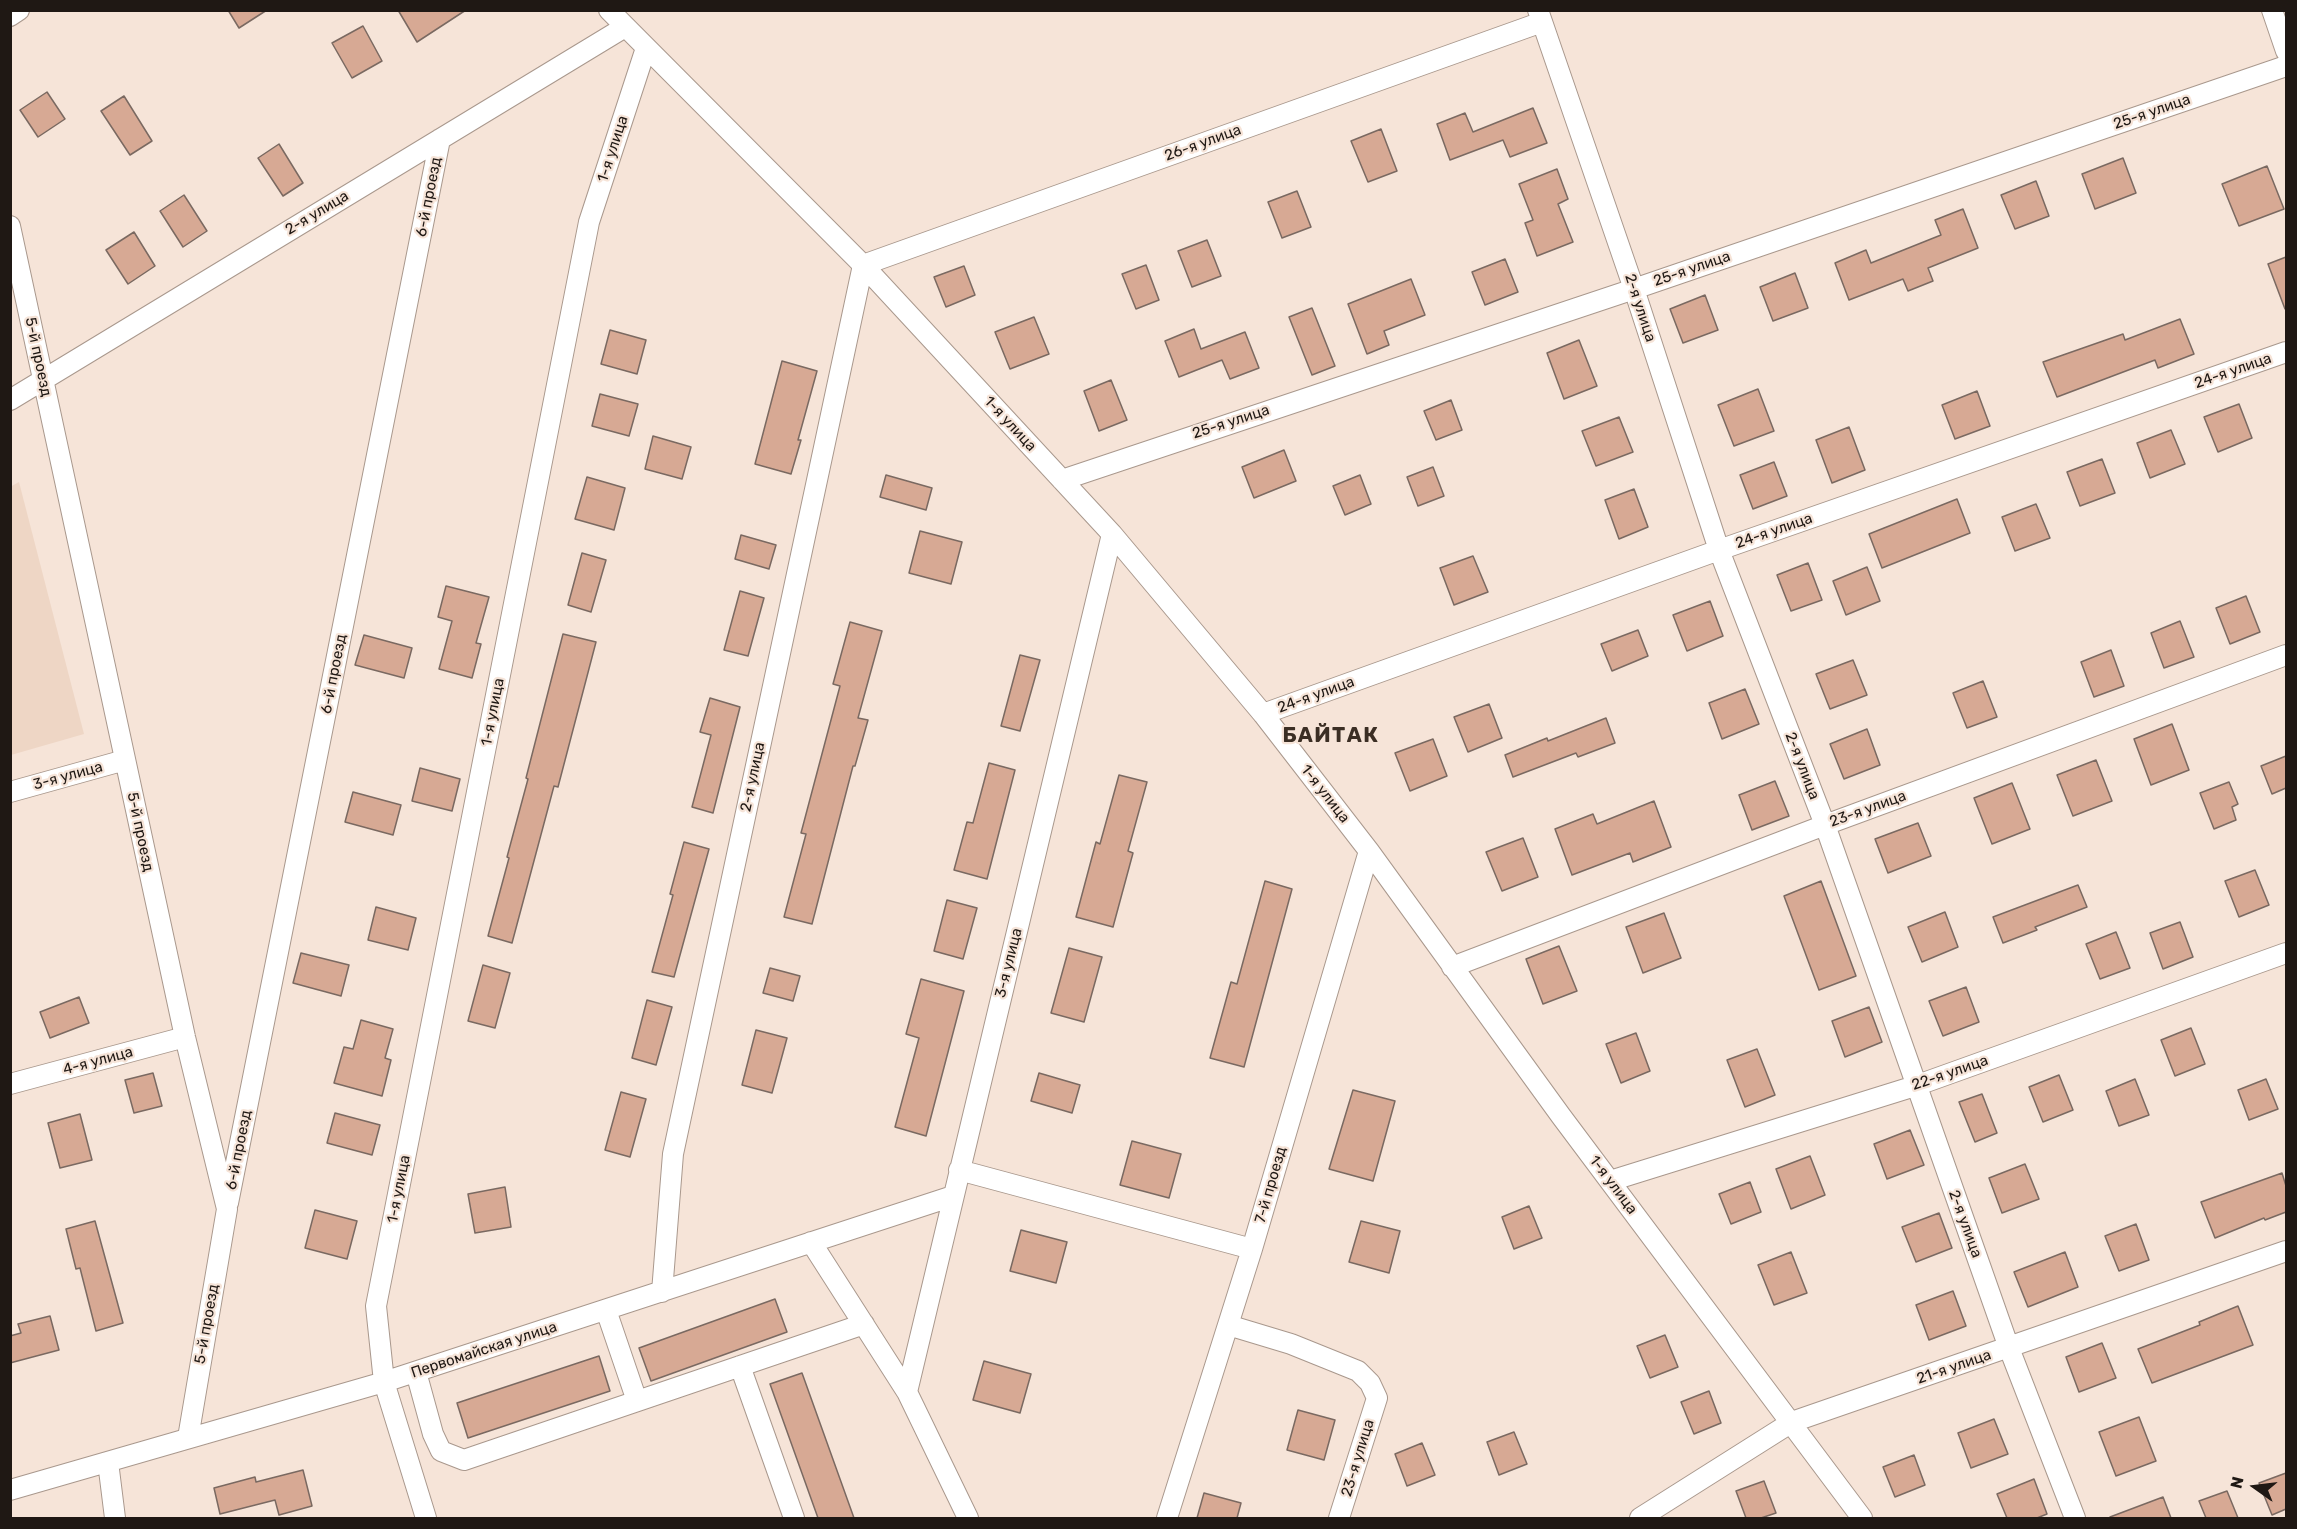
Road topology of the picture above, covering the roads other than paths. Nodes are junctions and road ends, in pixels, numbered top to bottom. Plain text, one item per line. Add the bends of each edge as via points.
1 (19, 10) edge
2 (609, 10) edge
3 (2272, 10) edge
4 (10, 16) edge
5 (1540, 16) edge
6 (625, 27) junction
7 (646, 48) junction
8 (2286, 51) edge
9 (2286, 66) edge
10 (440, 139) junction
11 (10, 226) edge
12 (863, 265) junction
13 (1634, 289) junction
14 (2286, 352) edge
15 (43, 380) junction
16 (10, 400) edge
17 (1062, 480) junction
18 (1112, 534) junction
19 (1719, 550) junction
20 (2286, 655) edge
21 (1263, 714) junction
22 (125, 760) junction
23 (10, 792) edge
24 (1825, 825) junction
25 (1369, 851) junction
26 (2286, 953) edge
27 (1452, 967) junction
28 (185, 1037) junction
29 (10, 1084) edge
30 (1915, 1086) junction
31 (959, 1170) junction
32 (1610, 1181) junction
33 (952, 1196) junction
34 (227, 1209) junction
35 (811, 1242) junction
36 (1252, 1249) junction
37 (2286, 1251) edge
38 (663, 1292) junction
39 (606, 1310) junction
40 (864, 1324) junction
41 (1228, 1324) junction
42 (2009, 1348) junction
43 (740, 1366) junction
44 (416, 1372) junction
45 (384, 1383) junction
46 (907, 1392) junction
47 (637, 1401) junction
48 (1792, 1422) junction
49 (188, 1438) junction
50 (108, 1462) junction
51 (10, 1490) edge
52 (115, 1518) edge
53 (426, 1518) edge
54 (794, 1518) edge
55 (968, 1518) edge
56 (1167, 1518) edge
57 (1339, 1518) edge
58 (1640, 1518) edge
59 (1862, 1518) edge
60 (2075, 1518) edge

1 - 4 street
2 - 6 street, 1-я улица
3 - 8 street
5 - 12 street, 26-я улица
5 - 13 street, 2-я улица
6 - 7 street, 1-я улица
6 - 10 street, 2-я улица
7 - 12 street, 1-я улица
7 - 45 street, 1-я улица via 589,222 376,1306
9 - 13 street, 25-я улица
10 - 15 street, 2-я улица
10 - 34 street, 6-й проезд
11 - 15 street, 5-й проезд
12 - 17 street, 1-я улица
12 - 38 street, 2-я улица via 673,1154
13 - 17 street, 25-я улица
13 - 19 street, 2-я улица
14 - 19 street, 24-я улица
15 - 16 street, 2-я улица
15 - 22 street, 5-й проезд
17 - 18 street, 1-я улица
18 - 21 street, 1-я улица
18 - 31 street, 3-я улица
19 - 21 street, 24-я улица
19 - 24 street, 2-я улица
20 - 24 street, 23-я улица
21 - 25 street, 1-я улица
22 - 23 street, 3-я улица
22 - 28 street, 5-й проезд
24 - 27 street, 23-я улица
24 - 30 street, 2-я улица
25 - 27 street, 1-я улица
25 - 36 street, 7-й проезд
26 - 30 street, 22-я улица
27 - 32 street, 1-я улица
28 - 29 street, 4-я улица
28 - 34 street, 5-й проезд
30 - 32 street, 22-я улица
30 - 42 street, 2-я улица
31 - 33 street, 3-я улица
31 - 36 street
32 - 48 street, 1-я улица
33 - 35 street, Первомайская улица
33 - 46 street, 3-я улица
34 - 49 street, 5-й проезд
35 - 38 street, Первомайская улица
35 - 40 street
36 - 41 street, 7-й проезд
37 - 42 street, 21-я улица
38 - 39 street, Первомайская улица
39 - 44 street, Первомайская улица
39 - 47 street
40 - 43 street
40 - 46 street
41 - 56 street, 7-й проезд
41 - 57 street, 23-я улица via 1358,1371 1370,1383 1377,1398
42 - 48 street, 21-я улица
42 - 60 street, 2-я улица
43 - 47 street
43 - 54 street
44 - 45 street, Первомайская улица
44 - 47 street via 441,1451 464,1460
45 - 49 street, Первомайская улица
45 - 53 street, 1-я улица
46 - 55 street
48 - 58 street, 21-я улица
48 - 59 street, 1-я улица
49 - 50 street, Первомайская улица
50 - 51 street, Первомайская улица
50 - 52 street

